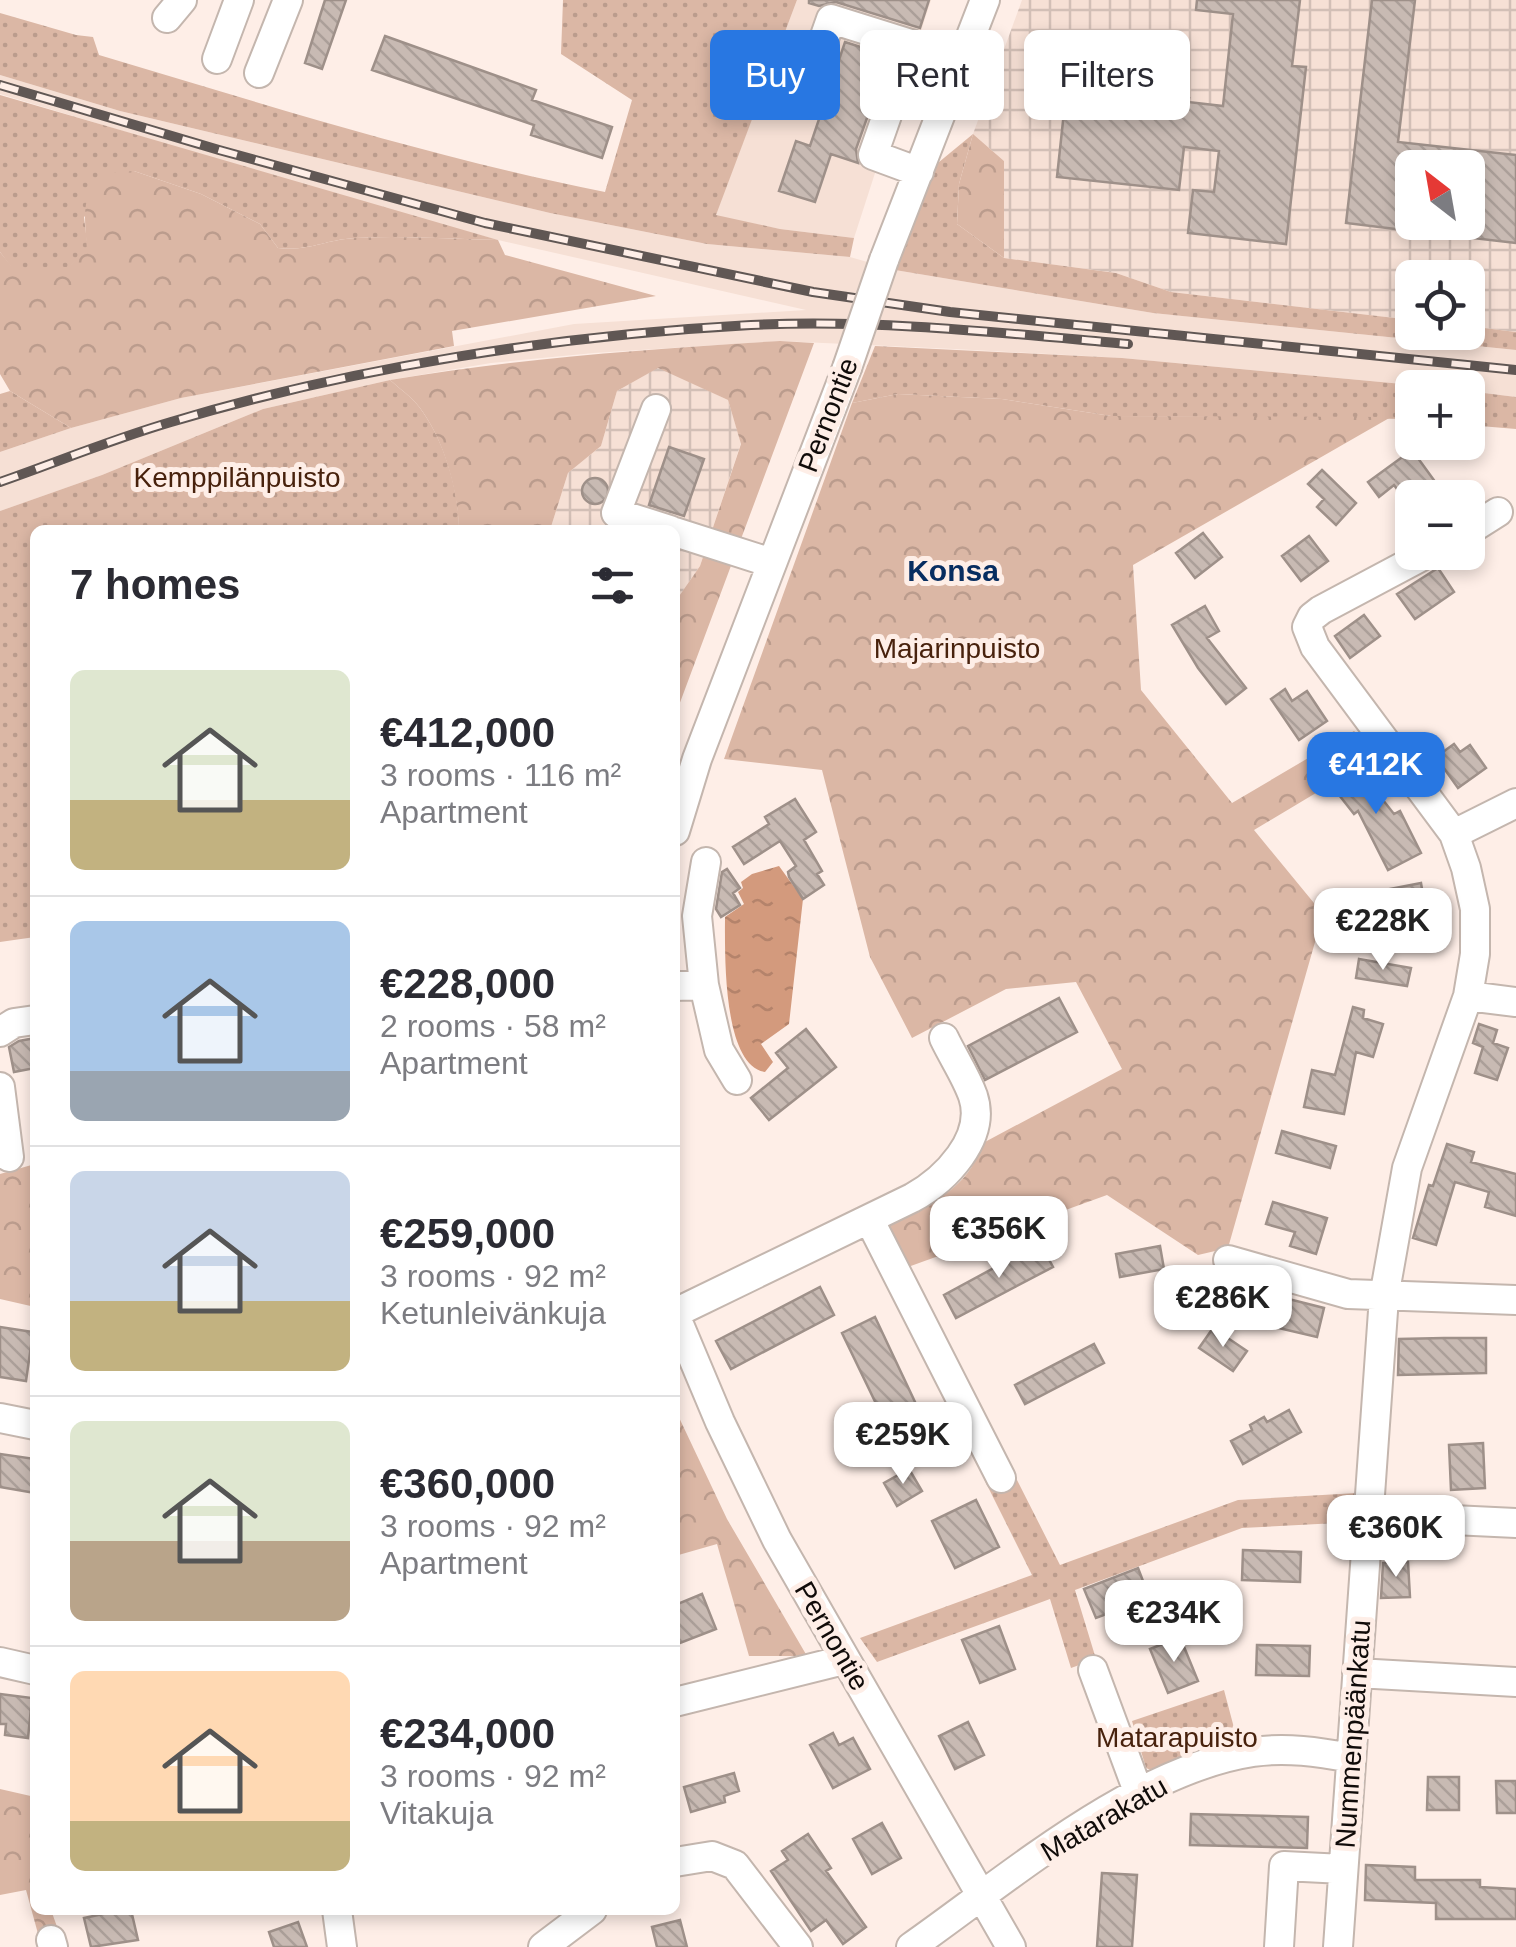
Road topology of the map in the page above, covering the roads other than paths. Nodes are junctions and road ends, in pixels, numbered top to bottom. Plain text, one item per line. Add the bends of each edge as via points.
1 (239, 0) edge
2 (985, 0) edge
3 (299, 1) edge
4 (828, 30) edge
5 (867, 30) edge
6 (974, 30) edge
7 (217, 59) dead end
8 (260, 73) dead end
9 (886, 120) edge
10 (938, 120) edge
11 (918, 172) junction
12 (656, 409) dead end
13 (1498, 512) dead end
14 (1485, 520) edge
15 (654, 525) edge
16 (680, 534) edge
17 (772, 563) junction
18 (1396, 570) edge
19 (686, 756) edge
20 (680, 797) edge
21 (1516, 803) edge
22 (1454, 834) junction
23 (706, 862) dead end
24 (704, 985) junction
25 (680, 986) edge
26 (1468, 996) junction
27 (1516, 1002) edge
28 (30, 1021) edge
29 (0, 1032) edge
30 (944, 1038) dead end
31 (737, 1080) dead end
32 (0, 1087) edge
33 (15, 1155) edge
34 (869, 1219) junction
35 (1228, 1260) dead end
36 (1384, 1297) junction
37 (1516, 1300) edge
38 (680, 1312) edge
39 (680, 1326) edge
40 (0, 1418) edge
41 (30, 1424) edge
42 (1001, 1478) dead end
43 (1369, 1516) junction
44 (1516, 1523) edge
45 (844, 1660) junction
46 (0, 1662) edge
47 (30, 1669) edge
48 (1093, 1670) dead end
49 (1357, 1674) junction
50 (1516, 1682) edge
51 (680, 1701) edge
52 (1352, 1758) junction
53 (1138, 1794) junction
54 (683, 1854) edge
55 (1343, 1869) junction
56 (983, 1895) junction
57 (338, 1915) edge
58 (585, 1915) edge
59 (342, 1947) edge
60 (543, 1947) edge
61 (798, 1947) edge
62 (911, 1947) edge
63 (1012, 1947) edge
64 (1279, 1947) edge
65 (1338, 1947) edge

1 - 7 street
2 - 6 street, Pernontie
3 - 8 street
4 - 5 street via 832,19
9 - 11 street via 873,156
10 - 11 street, Pernontie
11 - 17 street, Pernontie, bridge
12 - 15 street via 616,512
13 - 14 street
16 - 17 street
17 - 19 street, Pernontie
18 - 22 street, Nummenpäänkatu via 1320,610 1307,627 1315,647
19 - 20 street, Pernontie
21 - 22 street
22 - 26 street, Nummenpäänkatu via 1475,910
23 - 24 street via 697,916
24 - 25 street
24 - 31 street via 719,1050
26 - 27 street
26 - 36 street, Nummenpäänkatu via 1407,1168
28 - 29 street
30 - 34 street via 973,1095 970,1137 946,1176
32 - 33 street
34 - 38 street
34 - 42 street
35 - 36 street via 1318,1287
36 - 37 street
36 - 43 street, Nummenpäänkatu
39 - 45 street, Pernontie via 776,1540
40 - 41 street
43 - 44 street
43 - 49 street, Nummenpäänkatu
45 - 51 street
45 - 56 street, Pernontie
46 - 47 street
48 - 53 street
49 - 50 street
49 - 52 street, Nummenpäänkatu
52 - 53 street, Matarakatu via 1252,1752
52 - 55 street, Nummenpäänkatu
53 - 56 street, Matarakatu
54 - 61 street via 734,1866
55 - 64 street via 1284,1866
55 - 65 street, Nummenpäänkatu
56 - 62 street, Matarakatu
56 - 63 street, Pernontie
57 - 59 street
58 - 60 street

